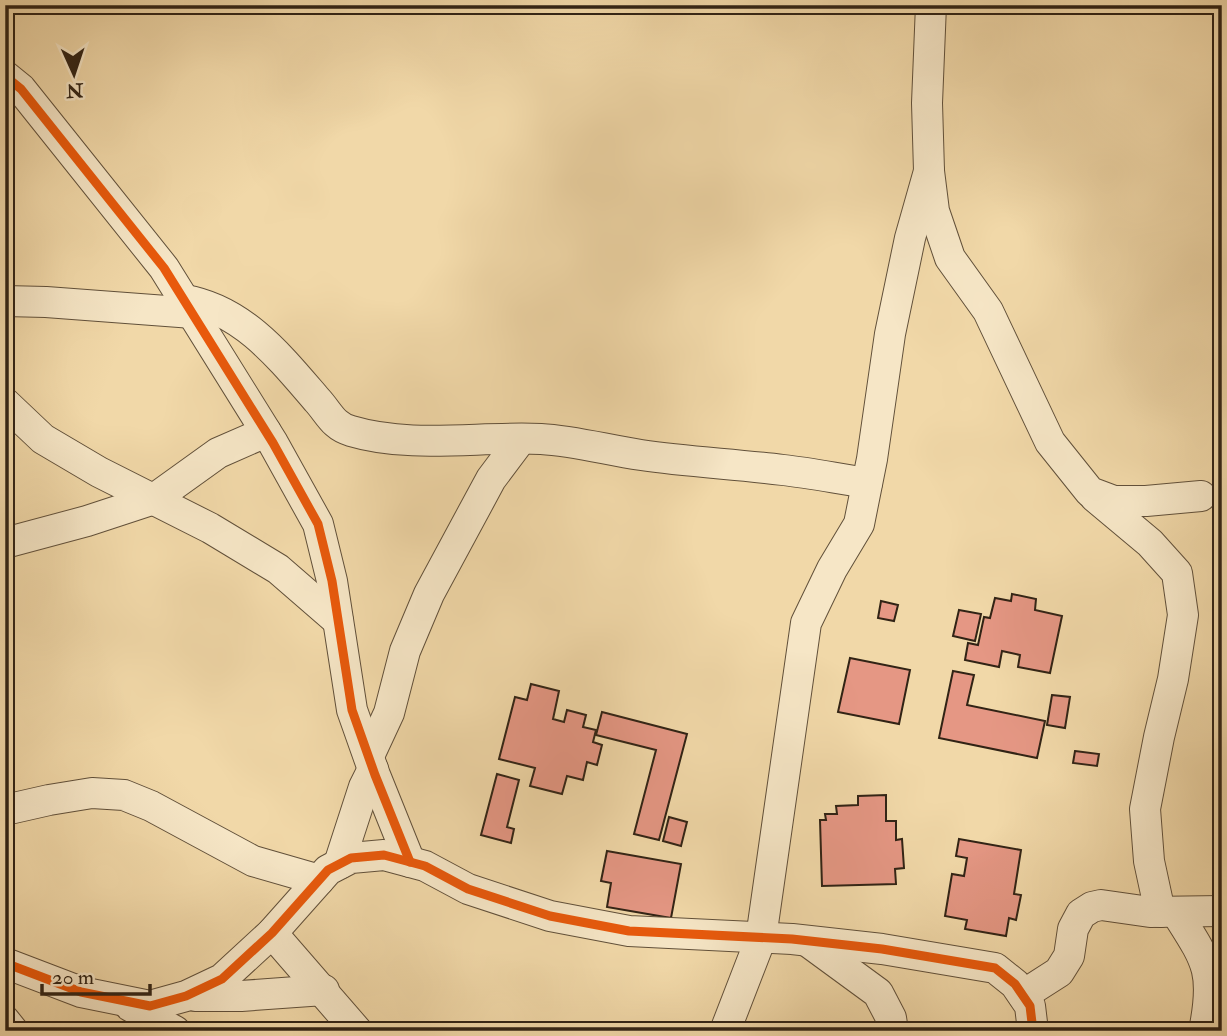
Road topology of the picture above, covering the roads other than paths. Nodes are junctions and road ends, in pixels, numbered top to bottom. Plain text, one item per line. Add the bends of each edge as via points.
1 (931, 5) edge
2 (5, 76) edge
3 (929, 171) junction
4 (5, 301) edge
5 (189, 307) junction
6 (5, 403) edge
7 (266, 432) junction
8 (521, 439) junction
9 (867, 483) junction
10 (1090, 492) junction
11 (1201, 496) dead end
12 (153, 499) junction
13 (5, 543) edge
14 (338, 621) junction
15 (371, 763) junction
16 (5, 810) edge
17 (410, 862) junction
18 (329, 872) junction
19 (1222, 911) edge
20 (1168, 912) junction
21 (272, 933) junction
22 (761, 938) junction
23 (806, 941) junction
24 (5, 962) edge
25 (324, 990) junction
26 (1023, 995) junction
27 (186, 996) junction
28 (119, 1000) junction
29 (5, 1021) edge
30 (169, 1029) edge
31 (13, 1031) edge
32 (358, 1031) edge
33 (724, 1031) edge
34 (893, 1031) edge
35 (1033, 1031) edge
36 (1204, 1031) edge

1 - 3 street
2 - 5 street via 29,99 164,268
3 - 9 street via 890,334
3 - 10 street via 934,211 950,258 988,311 1050,442
4 - 5 street
5 - 7 street
5 - 8 street via 204,304 232,316 275,351 338,426 376,436 424,440
6 - 12 street via 43,439
7 - 12 street via 218,453
7 - 14 street via 318,524
8 - 9 street
8 - 15 street via 491,479 429,594 405,651
9 - 22 street via 859,524 806,623
10 - 11 street via 1114,501
10 - 20 street via 1150,543 1177,573 1183,615 1174,679 1144,809 1149,861
12 - 13 street
12 - 14 street via 278,569
14 - 15 street via 352,710
15 - 17 street
15 - 18 street
16 - 18 street via 92,793 124,795 253,862
17 - 18 street via 384,855 351,858
17 - 22 street via 468,889 550,916 629,931
18 - 21 street
19 - 20 street
20 - 26 street via 1092,907 1073,929 1069,956 1059,972
20 - 36 street via 1200,950 1208,968 1210,994
21 - 25 street
21 - 27 street via 222,979
22 - 23 street
22 - 33 street
23 - 26 street via 995,968
23 - 34 street via 878,993
24 - 28 street via 81,992
25 - 27 street
25 - 32 street
26 - 35 street via 1030,1006
27 - 28 street via 150,1006
28 - 30 street
29 - 31 street

